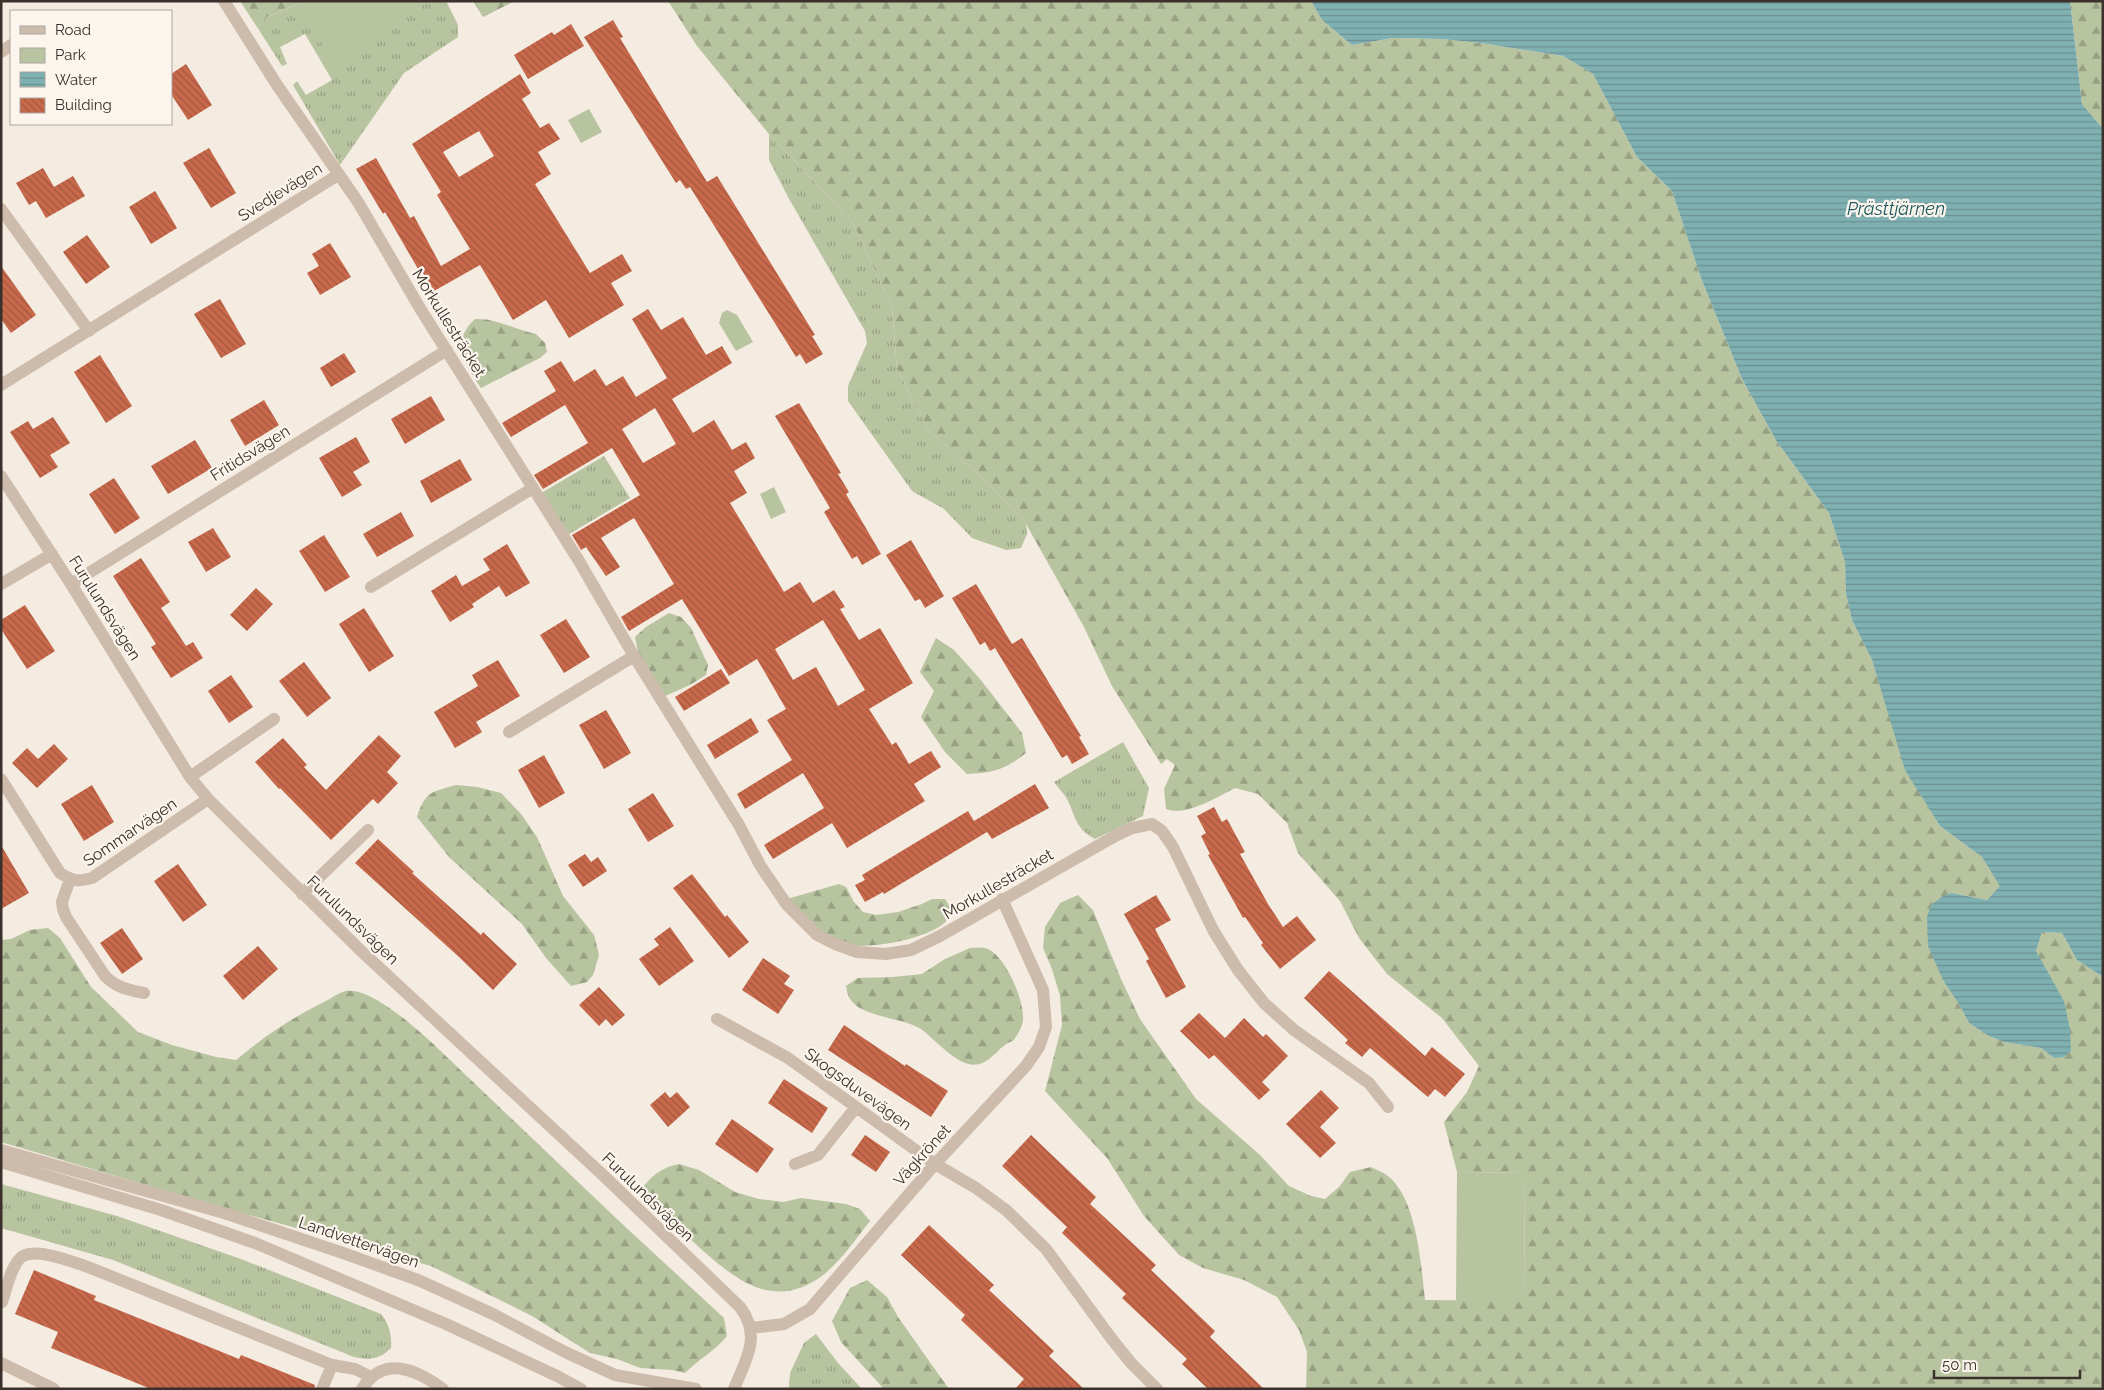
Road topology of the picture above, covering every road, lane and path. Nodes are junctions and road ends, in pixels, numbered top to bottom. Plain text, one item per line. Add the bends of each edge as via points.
1 (224, 1) edge
2 (338, 175) junction
3 (1, 209) edge
4 (90, 331) junction
5 (447, 350) junction
6 (1, 385) edge
7 (1, 476) edge
8 (532, 488) junction
9 (52, 554) junction
10 (1, 584) edge
11 (71, 584) junction
12 (371, 587) dead end
13 (634, 656) junction
14 (274, 719) dead end
15 (509, 732) dead end
16 (190, 777) junction
17 (1, 779) edge
18 (208, 799) junction
19 (368, 830) dead end
20 (70, 879) junction
21 (302, 894) junction
22 (1002, 899) junction
23 (144, 993) dead end
24 (717, 1019) dead end
25 (856, 1107) junction
26 (1388, 1107) dead end
27 (1, 1150) edge
28 (1, 1162) edge
29 (795, 1164) dead end
30 (935, 1164) junction
31 (2, 1302) edge
32 (751, 1328) junction
33 (1, 1363) edge
34 (332, 1365) junction
35 (371, 1377) junction
36 (54, 1389) edge
37 (322, 1389) edge
38 (362, 1389) edge
39 (443, 1389) edge
40 (581, 1389) edge
41 (696, 1389) edge
42 (734, 1389) edge
43 (1158, 1389) edge

1 - 2 street, Svedjevägen
2 - 4 street, Svedjevägen
2 - 5 street, Morkullesträcket via 358,202
3 - 4 street
4 - 6 street, Svedjevägen
5 - 8 street, Morkullesträcket
5 - 11 street, Fritidsvägen
7 - 9 street, Furulundsvägen
8 - 12 street
8 - 13 street, Morkullesträcket
9 - 10 street
9 - 11 street, Furulundsvägen
11 - 16 street, Furulundsvägen
13 - 15 street
13 - 22 street, Morkullesträcket via 760,865 787,905 817,935 857,952 886,954 911,950
14 - 16 street
16 - 18 street, Furulundsvägen
17 - 20 street, Sommarvägen via 60,873
18 - 20 street, Sommarvägen via 92,878 80,882
18 - 21 street, Furulundsvägen
19 - 21 street
20 - 23 street via 62,902 66,917 113,984
21 - 32 street, Furulundsvägen via 740,1308
22 - 26 street, Morkullesträcket via 1115,836 1152,824 1162,831 1173,847 1213,930 1238,970 1264,1002 1294,1030 1368,1084
22 - 30 street, Vägkrönet via 1043,990 1046,1027 1039,1047 1026,1066
24 - 25 street, Skogsduvevägen via 788,1058
25 - 29 street via 818,1155
25 - 30 street, Skogsduvevägen
27 - 41 street, Landvettervägen via 224,1213 343,1253 418,1280 615,1375
28 - 40 street via 255,1243 446,1324
30 - 32 street, Vägkrönet via 810,1309 784,1324
30 - 43 street, Skogsduvevägen via 1006,1210 1046,1249 1110,1338
31 - 34 street via 16,1264 24,1256 56,1256
32 - 42 street via 750,1346
33 - 36 street
34 - 35 street via 355,1369
34 - 37 street
35 - 38 street
35 - 39 street via 386,1370 411,1370

